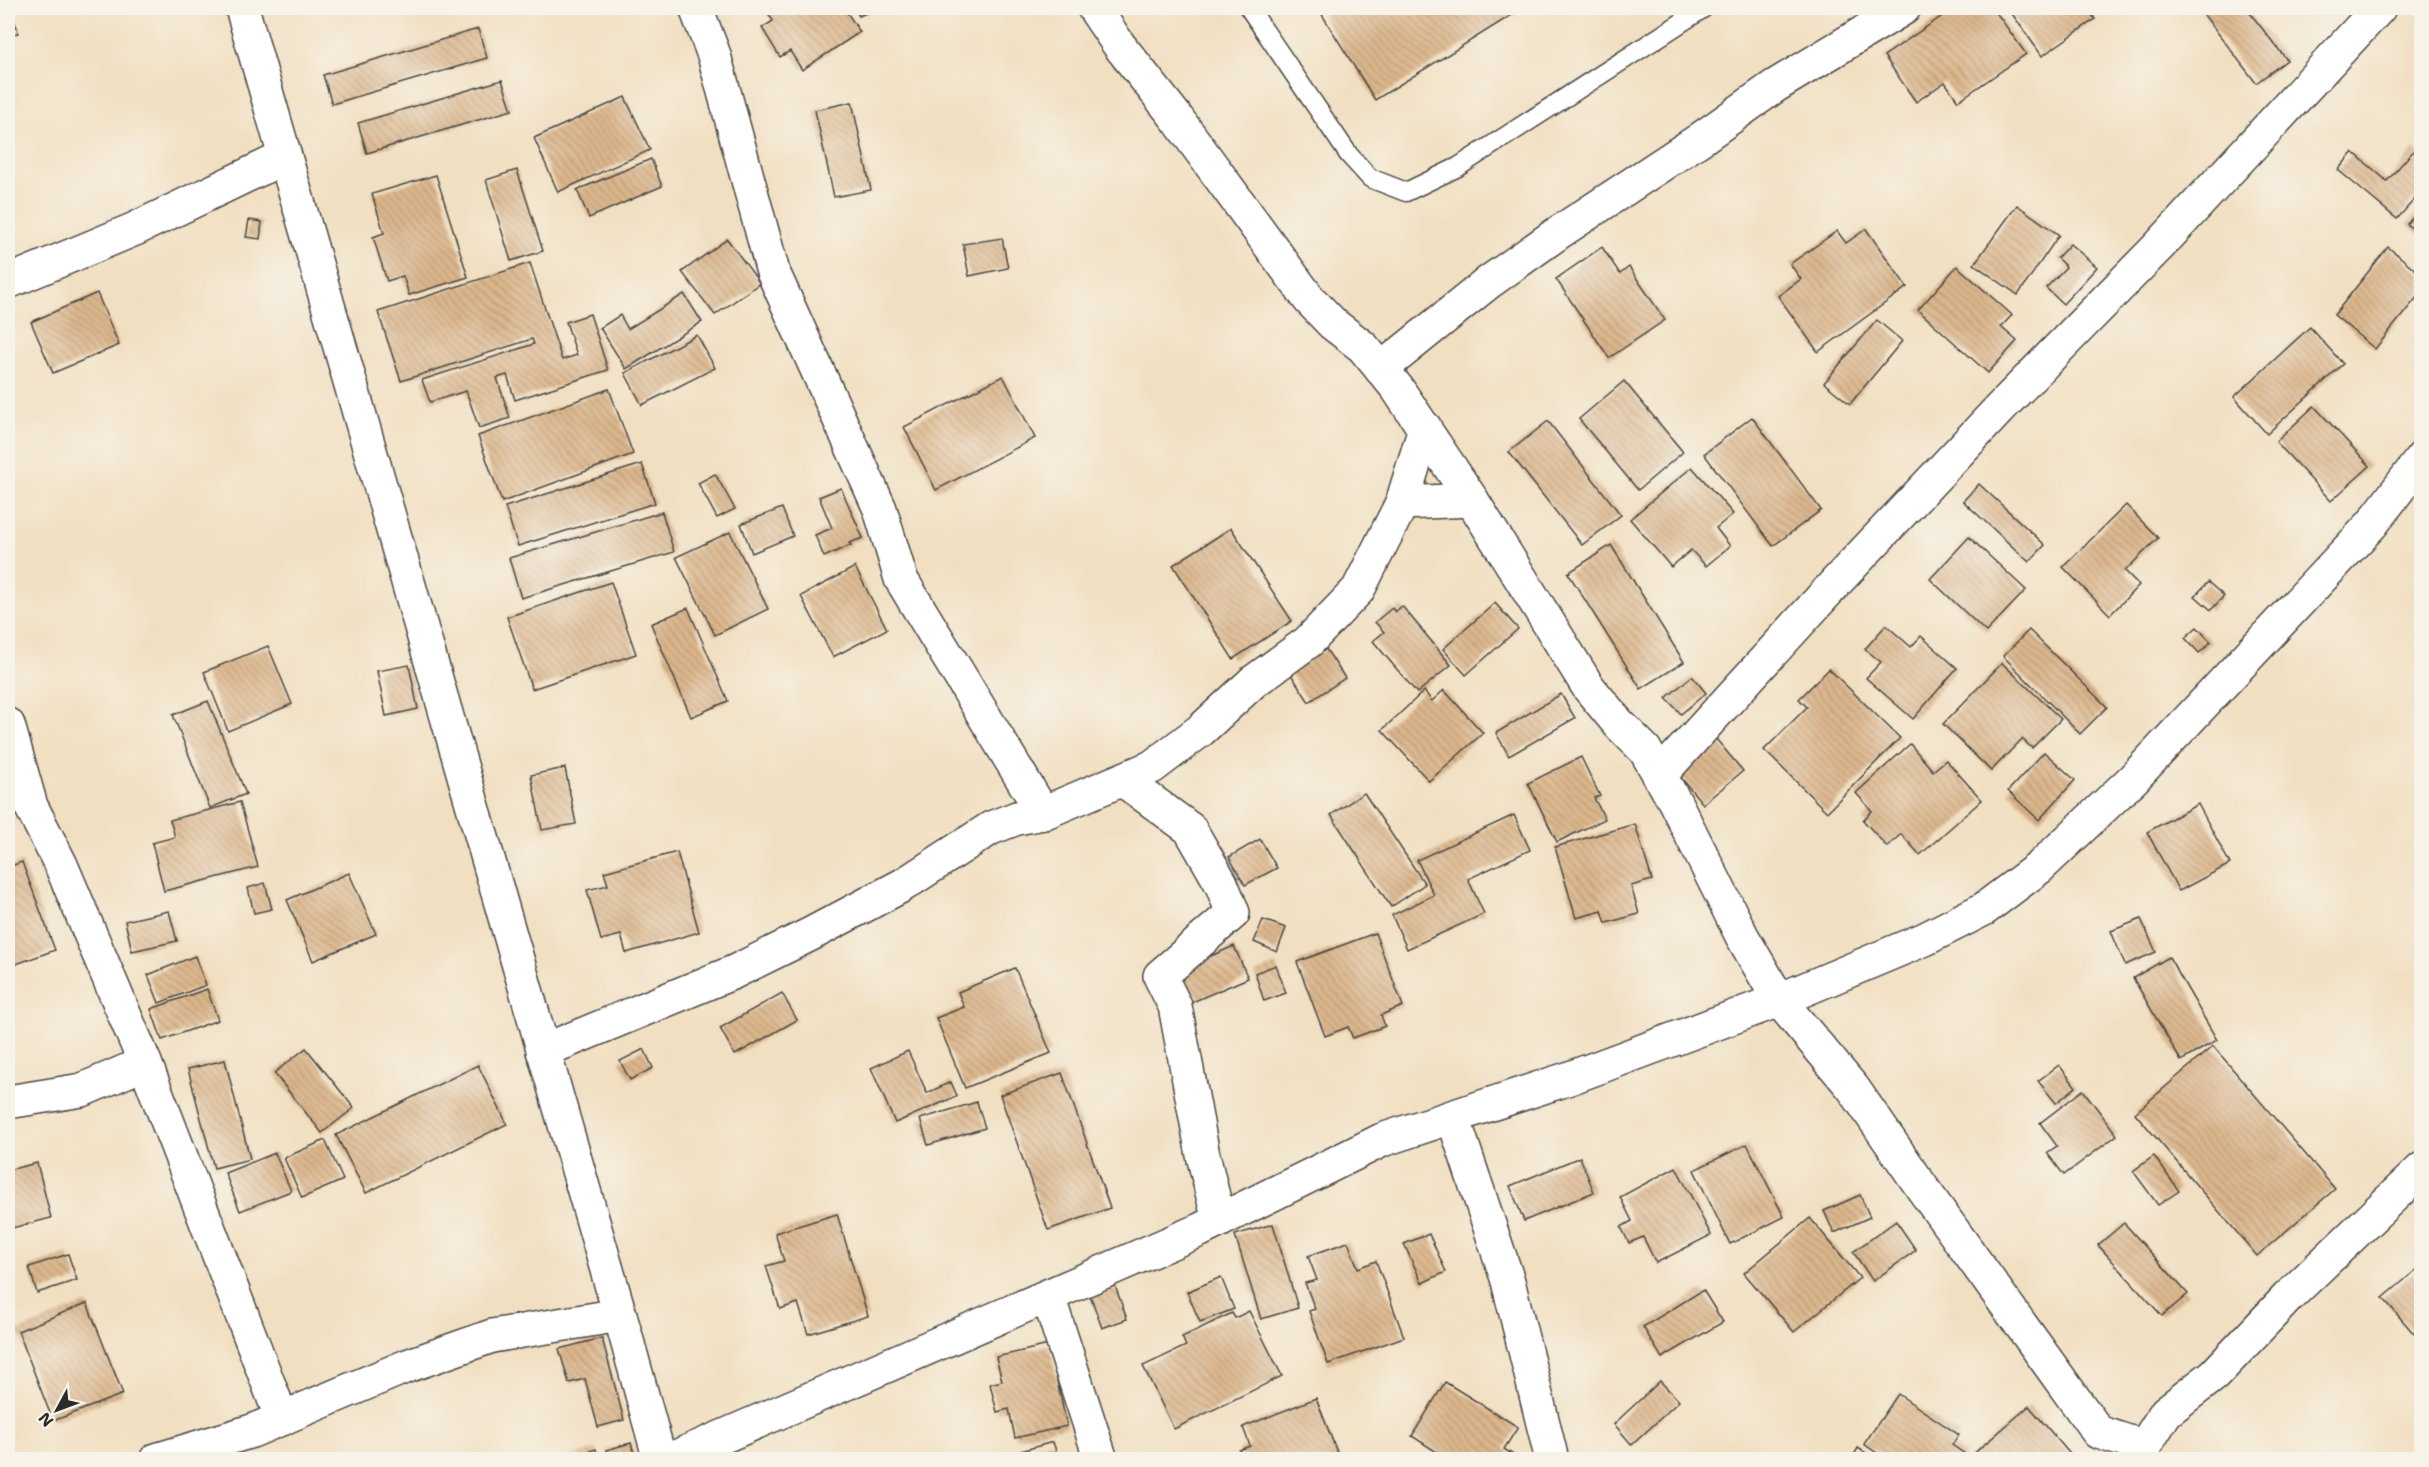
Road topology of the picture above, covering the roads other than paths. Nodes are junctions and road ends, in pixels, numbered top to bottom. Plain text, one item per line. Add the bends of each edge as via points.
1 (242, 8) edge
2 (696, 8) edge
3 (1094, 8) edge
4 (1249, 8) edge
5 (1704, 8) edge
6 (1904, 8) edge
7 (2379, 8) edge
8 (285, 157) junction
9 (8, 282) edge
10 (1381, 369) junction
11 (1425, 428) junction
12 (2421, 458) edge
13 (1472, 500) junction
14 (1402, 503) junction
15 (8, 725) edge
16 (1659, 776) junction
17 (1123, 780) junction
18 (1043, 813) junction
19 (1779, 999) junction
20 (543, 1051) junction
21 (145, 1063) junction
22 (8, 1102) edge
23 (1453, 1117) junction
24 (2421, 1169) edge
25 (1219, 1221) junction
26 (1048, 1296) junction
27 (620, 1315) junction
28 (282, 1419) junction
29 (254, 1445) edge
30 (2143, 1453) edge
31 (156, 1460) edge
32 (660, 1460) edge
33 (669, 1460) edge
34 (1101, 1460) edge
35 (1552, 1460) edge

1 - 8 street
2 - 18 street via 714,56 773,272 880,509 901,579
3 - 10 street via 1309,299 1363,347
4 - 5 lane via 1349,155 1370,178 1406,192 1458,167
6 - 10 street via 1775,86 1558,233 1489,282
7 - 16 street via 2158,247 1855,562
8 - 9 street via 135,229
8 - 20 street
10 - 11 street
11 - 13 street
11 - 14 street
12 - 19 street via 2364,533 2133,779 2040,867 1984,909 1925,939
13 - 14 street
13 - 16 street via 1589,688 1645,750
14 - 17 street via 1358,590 1308,642 1253,682 1201,730 1152,767
15 - 21 street via 31,806 61,865
16 - 19 street
17 - 18 street
17 - 25 street via 1190,829 1221,883 1233,914 1160,976 1175,1006
18 - 20 street via 991,828 903,885 734,972
19 - 23 street via 1567,1079
19 - 30 street via 1853,1088 2098,1432
20 - 27 street
21 - 22 street via 82,1090
21 - 28 street
23 - 25 street via 1382,1140
23 - 35 street via 1508,1281
24 - 30 street via 2288,1297 2214,1375 2166,1412
25 - 26 street
26 - 33 street
26 - 34 street
27 - 28 street via 492,1336 407,1366
27 - 32 street
28 - 29 street
29 - 31 street

